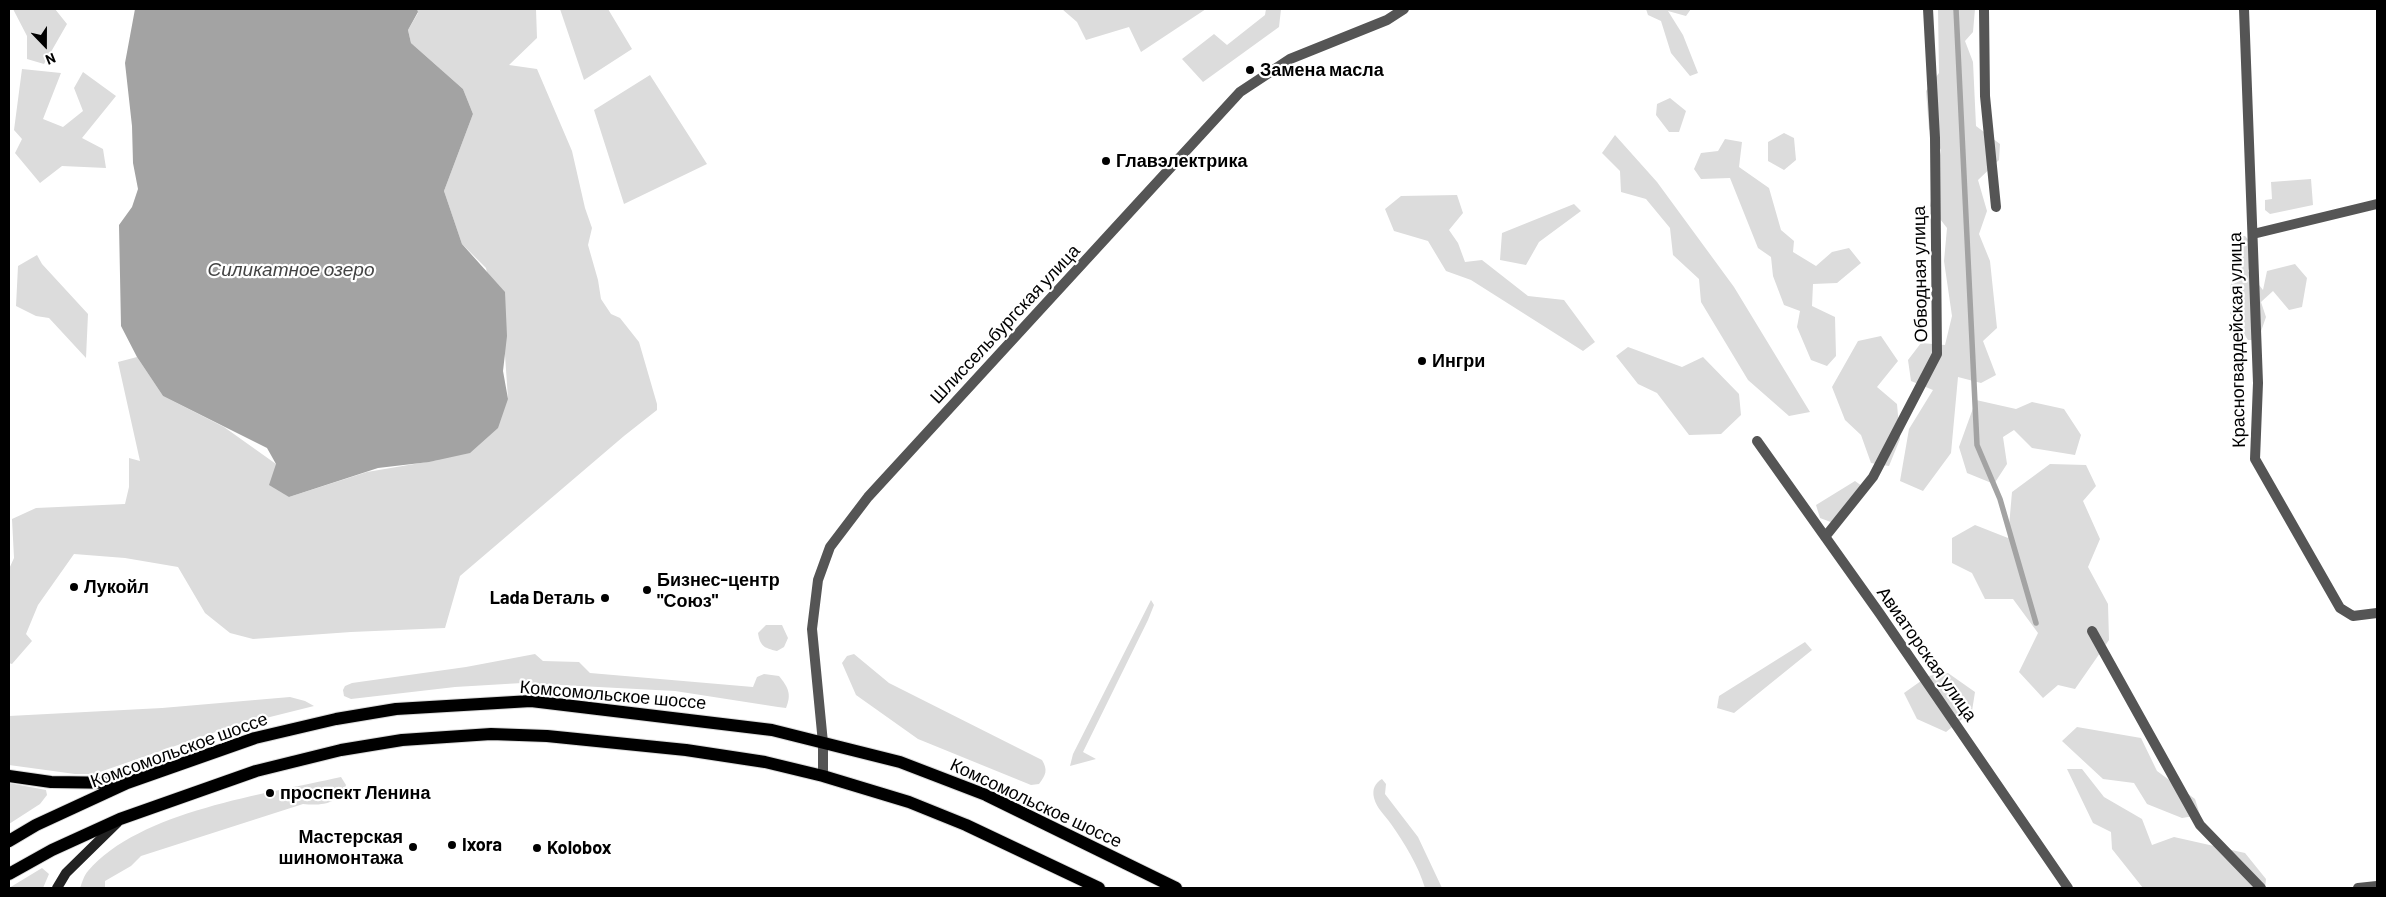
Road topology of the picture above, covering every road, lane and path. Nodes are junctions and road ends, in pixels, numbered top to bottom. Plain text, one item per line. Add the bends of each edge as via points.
1 (1404, 9) edge
2 (1928, 9) edge
3 (1984, 9) edge
4 (2244, 9) edge
5 (2377, 204) edge
6 (1996, 207) dead end
7 (2253, 234) junction
8 (1757, 441) dead end
9 (1825, 537) junction
10 (2377, 613) edge
11 (2092, 631) dead end
12 (823, 742) junction
13 (9, 776) edge
14 (823, 776) junction
15 (127, 783) junction
16 (120, 820) junction
17 (9, 841) edge
18 (9, 874) edge
19 (2377, 886) edge
20 (57, 888) edge
21 (1099, 888) edge
22 (1176, 888) edge
23 (2068, 888) edge
24 (2261, 888) edge
25 (2358, 888) edge

1 - 12 street, Шлиссельбургская улица via 1387,20 1290,59 1240,92 868,497 830,547 818,580 812,629
2 - 9 street, Обводная улица via 1935,138 1937,354 1873,476
3 - 6 street via 1985,96
4 - 7 street, Красногвардейская улица
5 - 7 street
7 - 10 street, Красногвардейская улица via 2258,383 2255,458 2340,608 2353,616
8 - 9 street, Авиаторская улица
9 - 23 street, Авиаторская улица
11 - 24 street via 2200,825
12 - 14 street, Шлиссельбургская улица
12 - 15 main road, Комсомольское шоссе via 772,730 531,701 416,708 336,719 255,738
12 - 22 main road, Комсомольское шоссе via 900,762 986,795
13 - 15 main road via 50,782
14 - 16 main road via 765,762 686,750 547,736 490,734 402,740 341,750 256,771
14 - 21 main road via 909,802 966,825
15 - 17 main road, Комсомольское шоссе via 36,824
16 - 18 main road via 52,850
16 - 20 main road via 66,873
19 - 25 street

